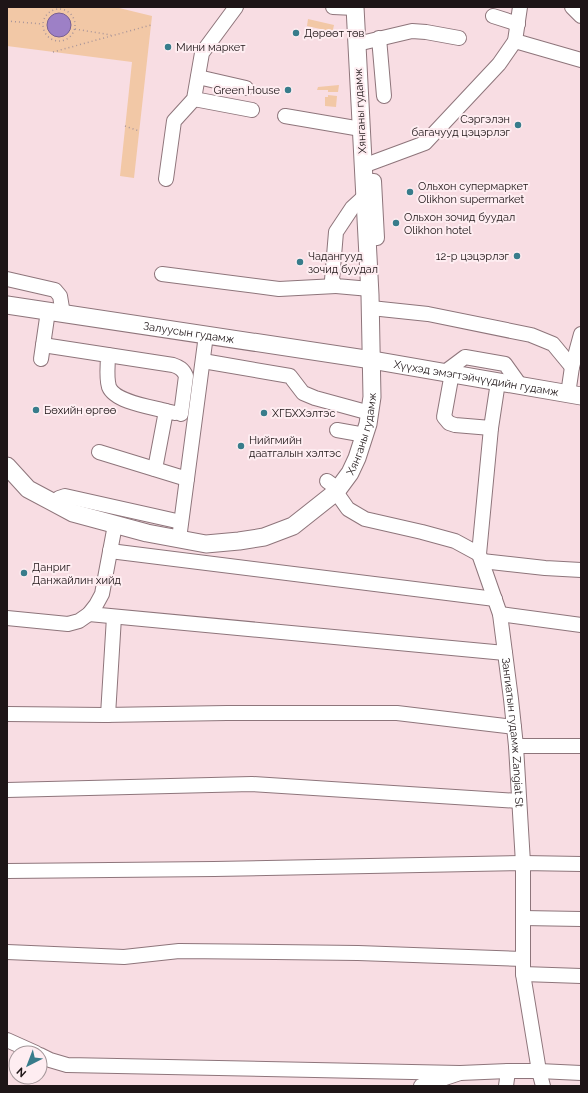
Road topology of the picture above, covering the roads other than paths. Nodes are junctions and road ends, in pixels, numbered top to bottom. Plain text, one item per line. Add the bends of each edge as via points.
1 (236, 7) edge
2 (333, 7) edge
3 (520, 7) edge
4 (572, 7) edge
5 (355, 8) edge
6 (493, 16) dead end
7 (581, 16) edge
8 (518, 24) junction
9 (379, 38) junction
10 (458, 38) dead end
11 (515, 41) junction
12 (357, 44) junction
13 (581, 60) edge
14 (198, 77) junction
15 (469, 86) dead end
16 (246, 88) dead end
17 (384, 96) dead end
18 (194, 99) junction
19 (252, 110) dead end
20 (286, 116) dead end
21 (438, 124) junction
22 (361, 129) junction
23 (424, 135) dead end
24 (166, 179) dead end
25 (364, 181) junction
26 (162, 274) dead end
27 (7, 279) edge
28 (336, 286) junction
29 (370, 289) junction
30 (7, 305) edge
31 (371, 308) junction
32 (55, 313) junction
33 (581, 334) edge
34 (206, 335) junction
35 (108, 355) junction
36 (372, 360) junction
37 (203, 361) junction
38 (575, 371) edge
39 (448, 373) junction
40 (498, 382) junction
41 (520, 385) junction
42 (574, 395) edge
43 (166, 412) junction
44 (370, 413) junction
45 (181, 414) junction
46 (195, 416) junction
47 (491, 428) junction
48 (337, 430) dead end
49 (365, 435) junction
50 (98, 452) dead end
51 (155, 469) junction
52 (9, 471) edge
53 (187, 479) junction
54 (334, 487) junction
55 (54, 503) junction
56 (115, 525) junction
57 (180, 531) junction
58 (110, 551) junction
59 (480, 554) junction
60 (581, 570) edge
61 (495, 599) junction
62 (89, 614) junction
63 (500, 614) junction
64 (114, 617) junction
65 (7, 618) edge
66 (581, 625) edge
67 (505, 653) junction
68 (7, 714) edge
69 (108, 715) junction
70 (514, 726) junction
71 (516, 746) junction
72 (581, 746) edge
73 (7, 790) edge
74 (519, 801) junction
75 (523, 863) junction
76 (581, 864) edge
77 (7, 871) edge
78 (523, 918) junction
79 (581, 919) edge
80 (7, 952) edge
81 (523, 959) junction
82 (523, 974) junction
83 (581, 976) edge
84 (7, 1040) edge
85 (18, 1045) edge
86 (48, 1059) edge
87 (508, 1070) junction
88 (538, 1071) junction
89 (460, 1073) junction
90 (575, 1073) edge
91 (581, 1084) edge
92 (421, 1086) edge
93 (506, 1086) edge
94 (544, 1086) edge

1 - 14 street via 202,53
2 - 5 street
3 - 8 street
4 - 7 street
5 - 12 main road, Хянганы гудамж
6 - 8 street
8 - 11 street
9 - 10 street via 412,31
9 - 12 street
9 - 17 street
11 - 13 street
11 - 21 street via 499,64
12 - 22 main road, Хянганы гудамж
14 - 16 street
14 - 18 street
15 - 21 street
18 - 19 street
18 - 24 street via 174,121
20 - 22 street
21 - 23 street
21 - 25 street via 425,143
22 - 25 main road, Хянганы гудамж
25 - 28 street via 352,208 336,232 332,280
25 - 29 main road, Хянганы гудамж
26 - 28 street via 279,289
27 - 32 street via 54,290 60,296
28 - 29 street
29 - 31 main road, Хянганы гудамж
30 - 32 main road, Залуусын гудамж
31 - 36 main road, Хянганы гудамж
31 - 38 street via 428,314 531,335 552,344
32 - 34 main road, Залуусын гудамж
32 - 35 street via 42,352
33 - 38 street
34 - 36 main road, Залуусын гудамж
34 - 37 street
35 - 43 street via 108,380 116,396
35 - 45 street via 172,365 184,371 186,376
36 - 39 main road, Хүүхэд эмэгтэйчүүдийн гудамж
36 - 44 main road, Хянганы гудамж
37 - 44 street via 290,376 303,393
37 - 46 street
38 - 42 street
39 - 40 main road, Хүүхэд эмэгтэйчүүдийн гудамж
39 - 41 street via 465,357 505,364
39 - 47 street via 444,417 449,423
40 - 41 main road, Хүүхэд эмэгтэйчүүдийн гудамж
40 - 47 street, Зангиатын гудамж Zangiat St
41 - 42 main road, Хүүхэд эмэгтэйчүүдийн гудамж
43 - 45 street
43 - 51 street
44 - 49 main road, Хянганы гудамж
45 - 46 street
46 - 53 street
47 - 59 street, Зангиатын гудамж Zangiat St
48 - 49 street
49 - 54 main road, Хянганы гудамж via 355,464
50 - 51 street
51 - 53 street
52 - 55 main road, Хянганы гудамж via 28,489
53 - 57 street
54 - 57 main road, Хянганы гудамж via 293,526 264,537 206,544
54 - 59 street via 348,509 365,519 455,541
55 - 56 main road, Хянганы гудамж via 73,513
55 - 57 street via 65,496
56 - 57 main road, Хянганы гудамж via 147,533
56 - 58 street
58 - 61 street
58 - 62 street via 102,594
59 - 60 street via 545,568
59 - 61 street, Зангиатын гудамж Zangiat St
61 - 63 street, Зангиатын гудамж Zangiat St
62 - 64 street
62 - 65 street via 79,621 68,624
63 - 66 street
63 - 67 street, Зангиатын гудамж Zangiat St
64 - 67 street
64 - 69 street
67 - 70 street, Зангиатын гудамж Zangiat St
68 - 69 street
69 - 70 street via 398,713
70 - 71 street, Зангиатын гудамж Zangiat St
71 - 72 street
71 - 74 street, Зангиатын гудамж Zangiat St
73 - 74 street via 252,784
74 - 75 street, Зангиатын гудамж Zangiat St
75 - 76 street
75 - 77 street
75 - 78 street, Зангиатын гудамж Zangiat St
78 - 79 street
78 - 81 street, Зангиатын гудамж Zangiat St
80 - 81 street via 124,957 179,951 358,953
81 - 82 street, Зангиатын гудамж Zangiat St
82 - 83 street
82 - 88 street, Зангиатын гудамж Zangiat St
84 - 85 street
86 - 89 street via 67,1065
87 - 88 street
87 - 89 street
87 - 93 street
88 - 90 street
88 - 94 street, Зангиатын гудамж Zangiat St
89 - 92 street
90 - 91 street

